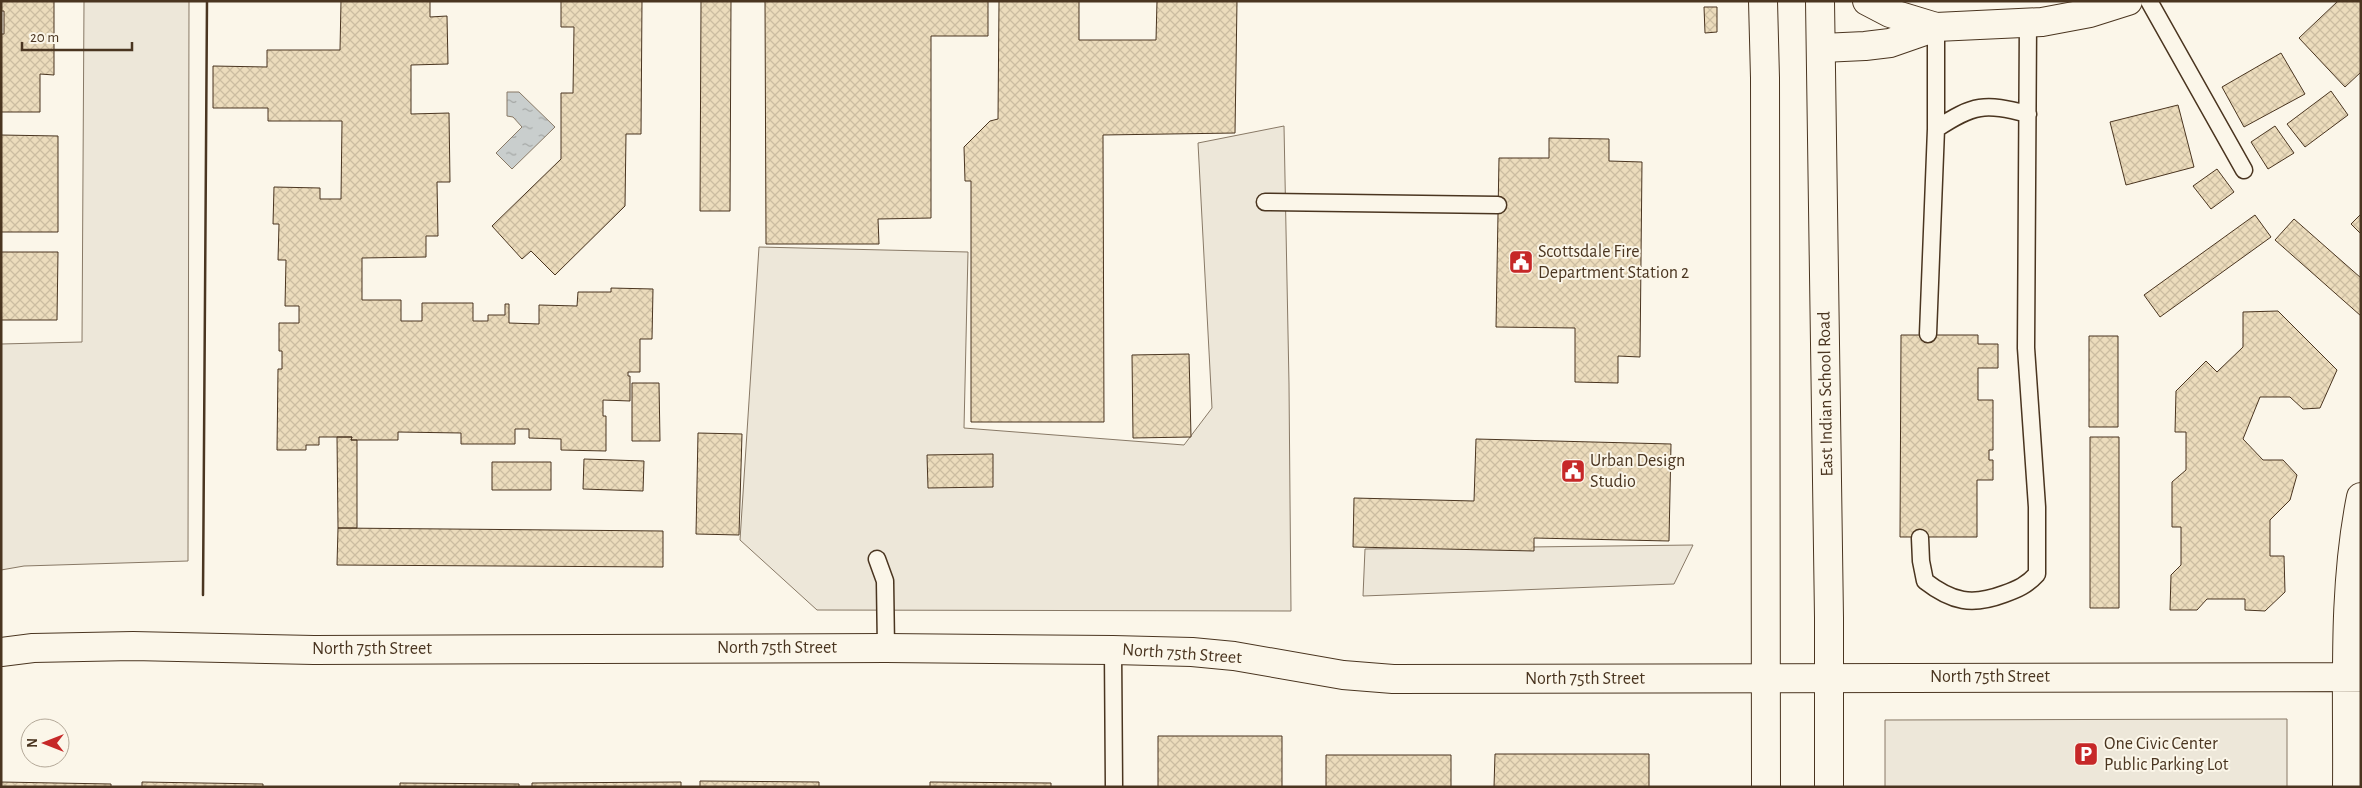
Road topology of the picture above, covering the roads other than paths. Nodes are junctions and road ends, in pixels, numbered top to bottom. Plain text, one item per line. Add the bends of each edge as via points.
1 (1763, 1) edge
2 (1820, 1) edge
3 (1867, 1) edge
4 (2128, 1) edge
5 (2149, 1) edge
6 (2028, 23) junction
7 (1936, 28) junction
8 (1822, 48) junction
9 (2028, 114) junction
10 (1936, 129) junction
11 (2244, 170) dead end
12 (1264, 202) dead end
13 (1498, 205) dead end
14 (1928, 334) dead end
15 (2361, 497) edge
16 (1920, 538) dead end
17 (877, 559) dead end
18 (886, 648) junction
19 (1114, 650) junction
20 (1, 652) edge
21 (2354, 677) edge
22 (1766, 679) junction
23 (1830, 679) junction
24 (1114, 787) edge
25 (1766, 787) edge
26 (1829, 787) edge
27 (2347, 787) edge

1 - 22 street
2 - 8 street, East Indian School Road
3 - 7 street via 1890,13
4 - 6 street via 2090,13
5 - 11 lane
6 - 7 street
6 - 9 lane
7 - 8 street via 1890,43
7 - 10 lane
8 - 23 street, East Indian School Road
9 - 10 lane via 1994,106 1980,107 1968,109
9 - 16 lane via 2026,348 2037,507 2037,574 2028,585 1993,598 1974,602 1958,599 1941,593 1925,581
10 - 14 lane
12 - 13 lane
15 - 21 street via 2351,557
17 - 18 lane via 885,581
18 - 19 street, North 75th Street
18 - 20 street, North 75th Street via 314,650 133,646 33,648
19 - 22 street, North 75th Street via 1234,656 1343,675 1393,679
19 - 24 lane
21 - 23 street, North 75th Street
21 - 27 street
22 - 23 street, North 75th Street
22 - 25 street
23 - 26 street, East Indian School Road

